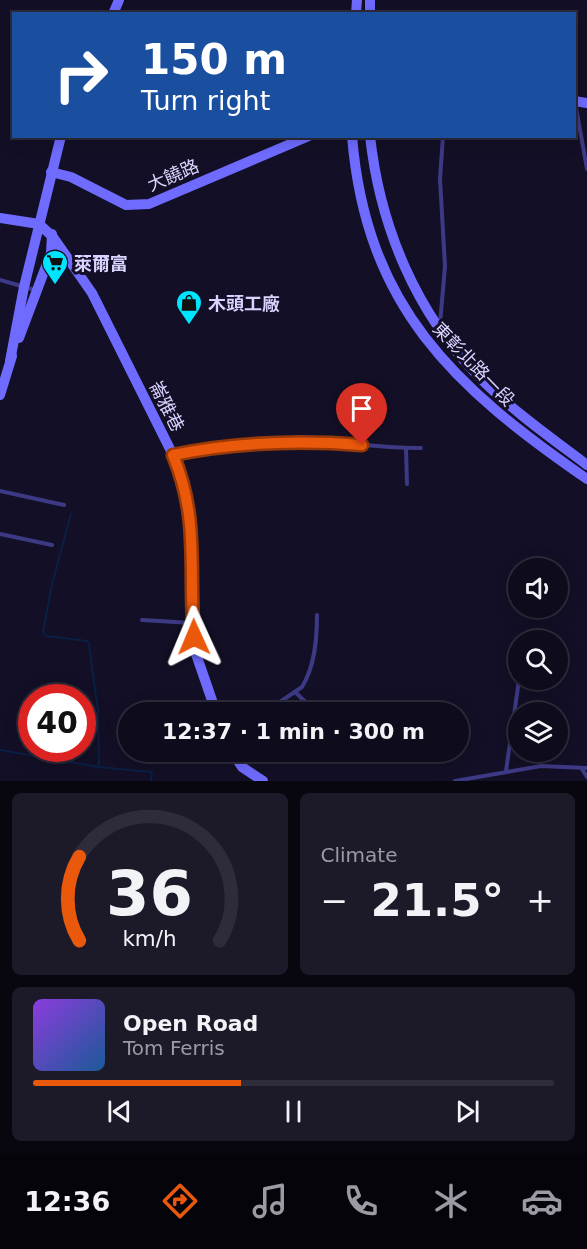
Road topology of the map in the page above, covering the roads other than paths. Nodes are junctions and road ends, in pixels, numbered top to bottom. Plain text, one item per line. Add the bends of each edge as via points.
1 (576, 107) edge
2 (60, 138) edge
3 (304, 138) edge
4 (352, 138) edge
5 (370, 138) edge
6 (443, 138) edge
7 (587, 169) edge
8 (51, 172) junction
9 (42, 210) junction
10 (0, 218) edge
11 (39, 224) junction
12 (53, 237) junction
13 (0, 280) edge
14 (24, 287) junction
15 (38, 291) junction
16 (440, 330) junction
17 (5, 359) edge
18 (0, 396) edge
19 (421, 448) dead end
20 (406, 449) junction
21 (173, 455) junction
22 (587, 465) edge
23 (587, 479) edge
24 (407, 484) dead end
25 (0, 491) edge
26 (64, 504) dead end
27 (0, 534) edge
28 (52, 545) dead end
29 (317, 615) dead end
30 (142, 620) dead end
31 (192, 623) junction
32 (518, 690) edge
33 (295, 692) junction
34 (213, 702) edge
35 (280, 702) edge
36 (306, 702) edge
37 (239, 762) edge
38 (585, 768) edge
39 (506, 771) junction
40 (587, 777) edge
41 (263, 781) edge
42 (455, 781) edge

1 - 7 lane
2 - 8 street
3 - 8 street, 大饒路 via 149,204 126,205 71,177
4 - 23 street, 東彰北路一段 via 363,209 383,264 418,330 474,393 520,433
5 - 16 street, 東彰北路一段 via 374,171 390,230 401,260
6 - 16 lane via 440,179 445,266
8 - 9 street
9 - 11 street
9 - 12 street
10 - 11 street
11 - 12 street
11 - 14 street
12 - 15 street
12 - 21 street, 崙雅巷 via 92,293
13 - 14 lane
14 - 15 lane
14 - 17 street
15 - 17 street
16 - 22 street, 東彰北路一段 via 480,378 529,422
17 - 18 street
19 - 20 lane
20 - 21 lane via 317,441 209,448
20 - 24 lane
21 - 31 street, 崙雅巷 via 190,512
25 - 26 lane
27 - 28 lane
29 - 33 lane via 312,662 306,681
30 - 31 lane
31 - 34 street, 崙雅巷 via 195,651
32 - 39 lane
33 - 35 lane
33 - 36 lane
37 - 41 street
38 - 39 lane via 541,766
38 - 40 lane
39 - 42 lane

